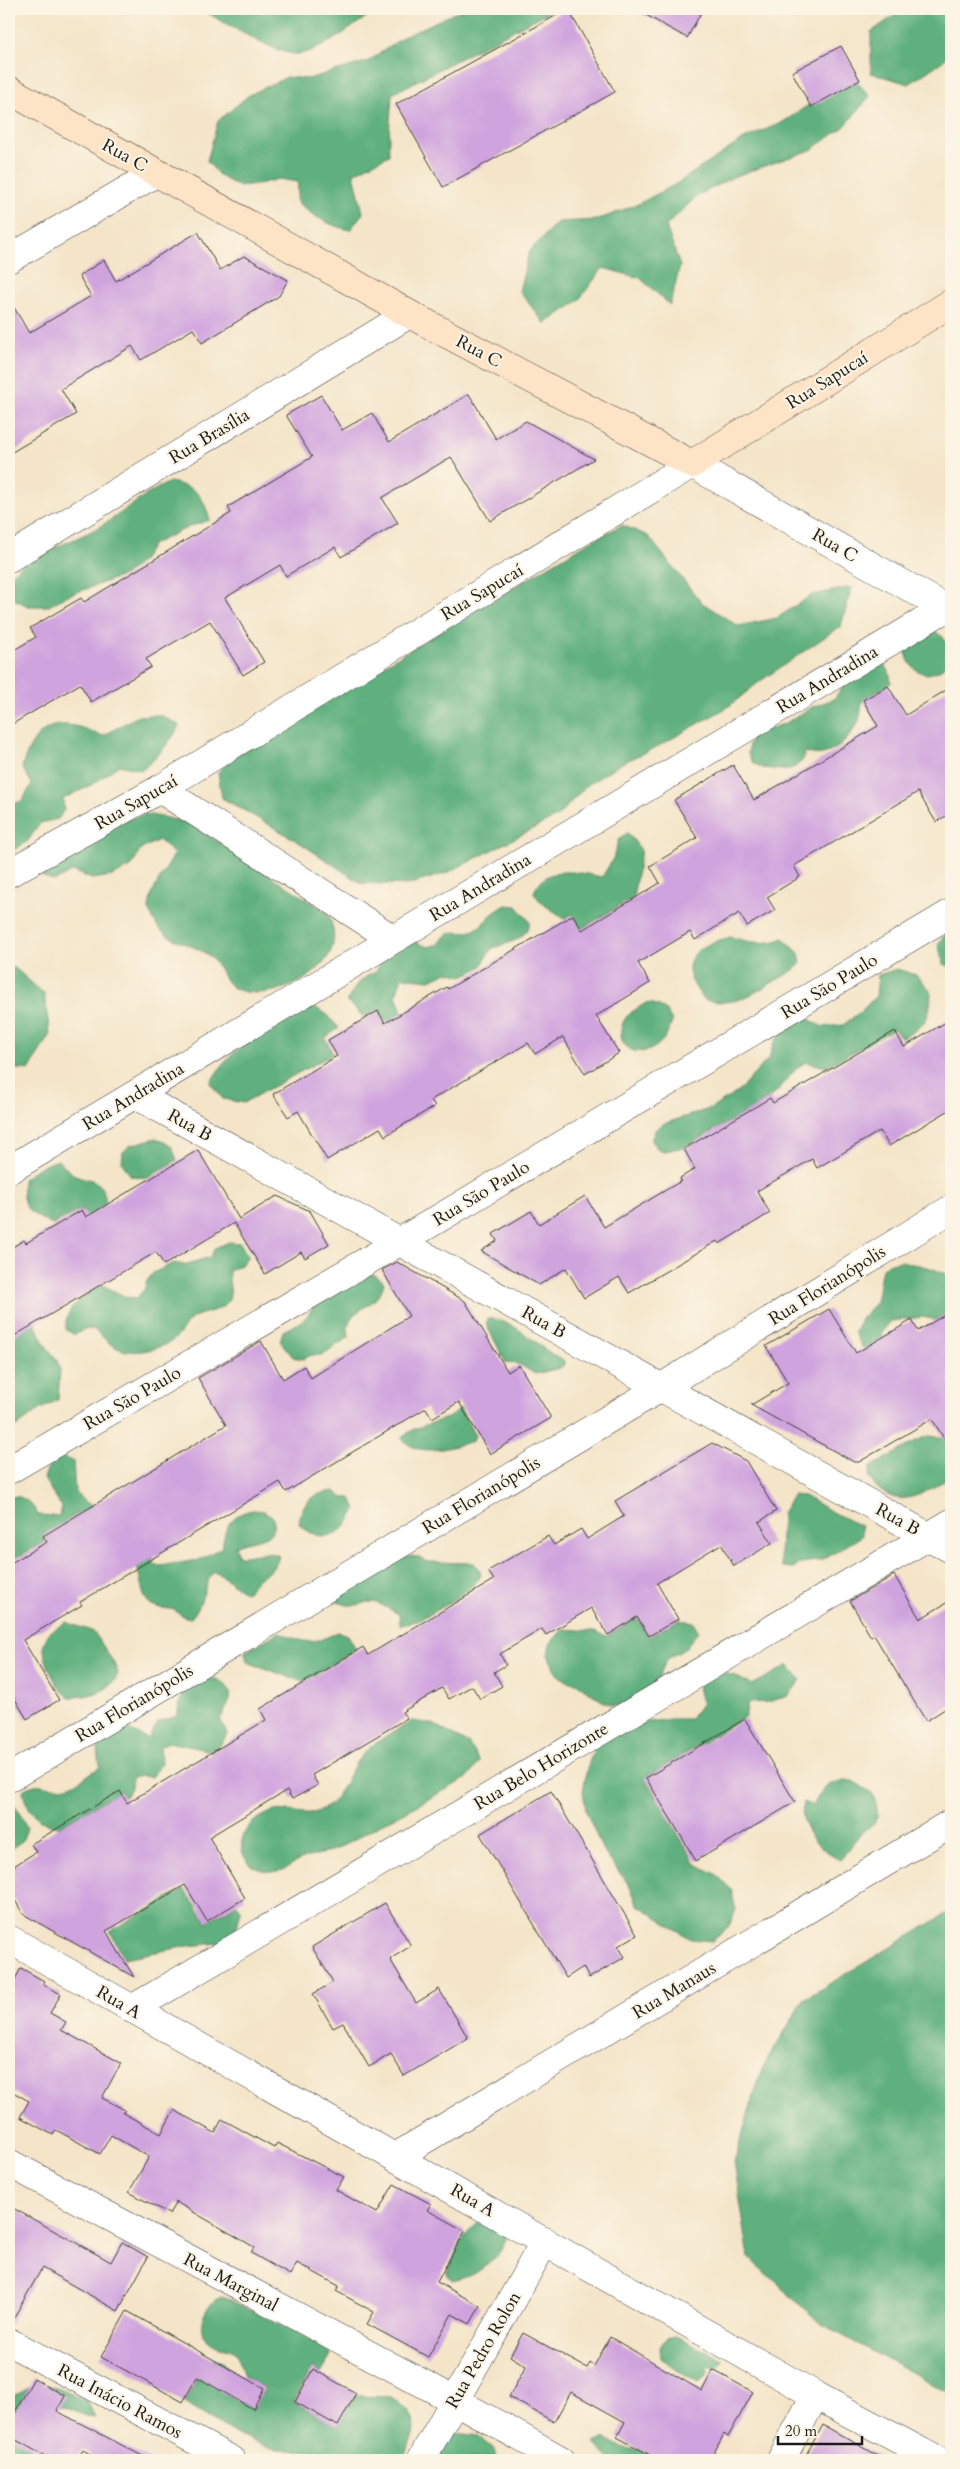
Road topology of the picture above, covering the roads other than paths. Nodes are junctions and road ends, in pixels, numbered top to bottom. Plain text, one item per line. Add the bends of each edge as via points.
1 (9, 90) edge
2 (156, 173) junction
3 (9, 259) edge
4 (951, 303) edge
5 (409, 314) junction
6 (692, 464) junction
7 (9, 558) edge
8 (949, 608) edge
9 (160, 789) junction
10 (9, 873) edge
11 (951, 913) edge
12 (393, 939) junction
13 (136, 1095) junction
14 (9, 1170) edge
15 (951, 1209) edge
16 (400, 1241) junction
17 (662, 1387) junction
18 (9, 1470) edge
19 (944, 1536) edge
20 (9, 1778) edge
21 (951, 1823) edge
22 (9, 1938) edge
23 (132, 2009) junction
24 (397, 2156) junction
25 (9, 2163) edge
26 (545, 2241) junction
27 (9, 2342) edge
28 (815, 2395) junction
29 (454, 2400) junction
30 (232, 2460) edge
31 (421, 2460) edge
32 (561, 2460) edge
33 (781, 2460) edge
34 (937, 2460) edge

1 - 2 street, Rua C
2 - 3 street
2 - 5 street, Rua C
4 - 6 street, Rua Sapucaí
5 - 6 street, Rua C
5 - 7 street, Rua Brasília
6 - 8 street, Rua C
6 - 9 street, Rua Sapucaí
8 - 12 street, Rua Andradina
9 - 10 street, Rua Sapucaí
9 - 12 street
11 - 16 street, Rua São Paulo
12 - 13 street, Rua Andradina
13 - 14 street, Rua Andradina
13 - 16 street, Rua B
15 - 17 street, Rua Florianópolis
16 - 17 street, Rua B
16 - 18 street, Rua São Paulo
17 - 19 street, Rua B
17 - 20 street, Rua Florianópolis
19 - 23 street, Rua Belo Horizonte
21 - 24 street, Rua Manaus
22 - 23 street, Rua A
23 - 24 street, Rua A
24 - 26 street, Rua A
25 - 29 street, Rua Marginal
26 - 28 street, Rua A
26 - 29 street, Rua Pedro Rolon
27 - 30 street, Rua Inácio Ramos
28 - 33 street
28 - 34 street, Rua A
29 - 31 street, Rua Pedro Rolon
29 - 32 street, Rua Marginal

